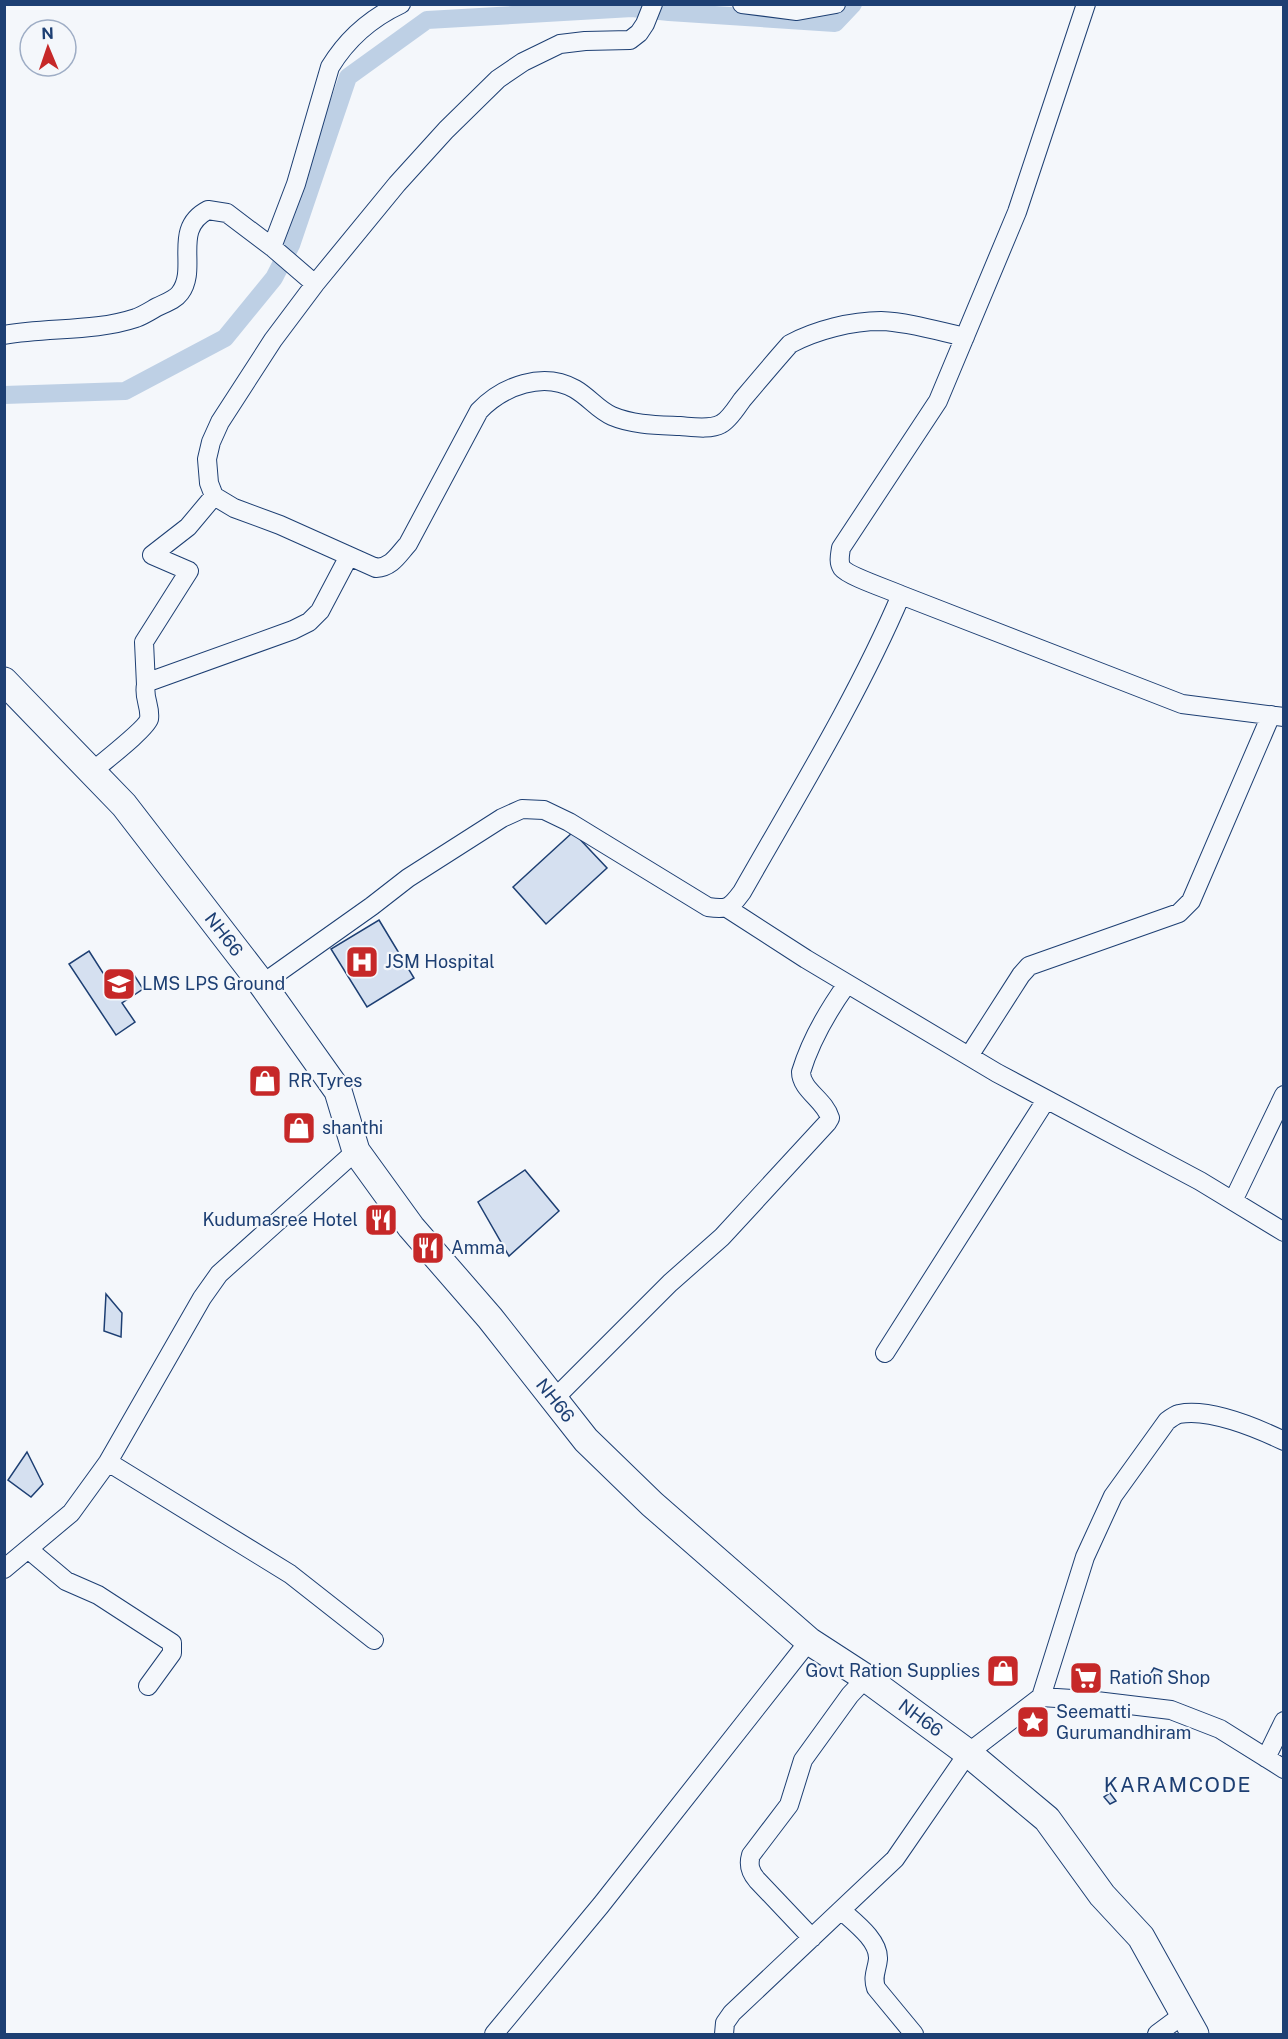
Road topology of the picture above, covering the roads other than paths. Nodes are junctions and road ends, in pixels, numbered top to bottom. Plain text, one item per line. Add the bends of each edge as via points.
1 (401, 4) edge
2 (653, 4) edge
3 (741, 4) edge
4 (836, 4) edge
5 (1086, 4) edge
6 (275, 250) junction
7 (315, 284) junction
8 (4, 335) edge
9 (965, 337) junction
10 (214, 496) junction
11 (349, 556) junction
12 (901, 595) junction
13 (4, 681) edge
14 (146, 685) junction
15 (1277, 716) edge
16 (93, 771) junction
17 (726, 908) junction
18 (262, 984) junction
19 (847, 984) junction
20 (969, 1056) junction
21 (1284, 1095) edge
22 (1046, 1100) junction
23 (356, 1150) junction
24 (1233, 1202) junction
25 (1284, 1232) edge
26 (885, 1353) dead end
27 (554, 1400) junction
28 (1284, 1441) edge
29 (108, 1462) junction
30 (28, 1549) junction
31 (4, 1569) edge
32 (374, 1640) dead end
33 (809, 1641) junction
34 (866, 1677) junction
35 (148, 1686) dead end
36 (1041, 1697) junction
37 (1284, 1721) edge
38 (968, 1753) junction
39 (1266, 1758) junction
40 (1284, 1770) edge
41 (842, 1910) junction
42 (812, 1938) junction
43 (1190, 2024) edge
44 (494, 2034) edge
45 (724, 2034) edge
46 (914, 2034) edge
47 (1157, 2034) edge

1 - 6 street via 361,30 330,66
2 - 7 street via 645,24 630,40 560,44 498,79 404,176
3 - 4 street via 797,11
5 - 9 street via 1017,212
6 - 7 street
6 - 8 street via 227,213 207,210 190,228 187,274 176,297 137,318
7 - 10 street via 220,422 207,459
9 - 11 street via 881,321 805,336 790,344 722,424 703,428 614,417 573,388 559,383 534,381 518,386 496,396 479,411 408,544 394,561 376,568
9 - 12 street via 938,401 841,548 842,568
10 - 11 street
10 - 14 street via 188,527 152,555 189,571 144,642
11 - 14 street via 320,611 309,622
12 - 15 street via 1182,704
12 - 17 street via 819,757 742,892
13 - 16 highway, NH66 / NH66
14 - 16 street via 146,725
15 - 20 street via 1191,901 1179,913 1029,966
16 - 18 highway, NH66 / NH66 via 124,805
17 - 18 street via 708,907 688,897 569,822 544,810 522,809 408,878
17 - 19 street
18 - 23 highway, NH66 / NH66 via 338,1091
19 - 20 street
19 - 27 street via 818,1029 801,1072 805,1085 828,1110 827,1123 722,1237 670,1282
20 - 22 street
21 - 24 street
22 - 24 street
22 - 26 street
23 - 27 highway, NH66 / NH66 via 411,1227
23 - 29 street via 219,1274
24 - 25 street
27 - 33 highway, NH66 / NH66 via 586,1440 652,1504
28 - 36 street via 1200,1414 1179,1414 1167,1420 1113,1496 1085,1557
29 - 30 street via 71,1513
29 - 32 street via 290,1574
30 - 31 street
30 - 35 street via 66,1581 98,1594 172,1643 172,1653
33 - 34 highway, NH66 / NH66
33 - 44 street
34 - 38 highway, NH66 / NH66
34 - 42 street via 803,1760 789,1804 749,1861 757,1880
36 - 38 street
36 - 39 street via 1170,1710 1220,1729
37 - 39 street
38 - 41 street via 895,1859
38 - 43 highway, NH66 / NH66 via 1047,1819 1102,1895 1141,1937
39 - 40 street
41 - 42 street
41 - 46 street via 873,1943 878,1960 873,1980 876,1988
42 - 45 street via 732,2013
43 - 47 street

